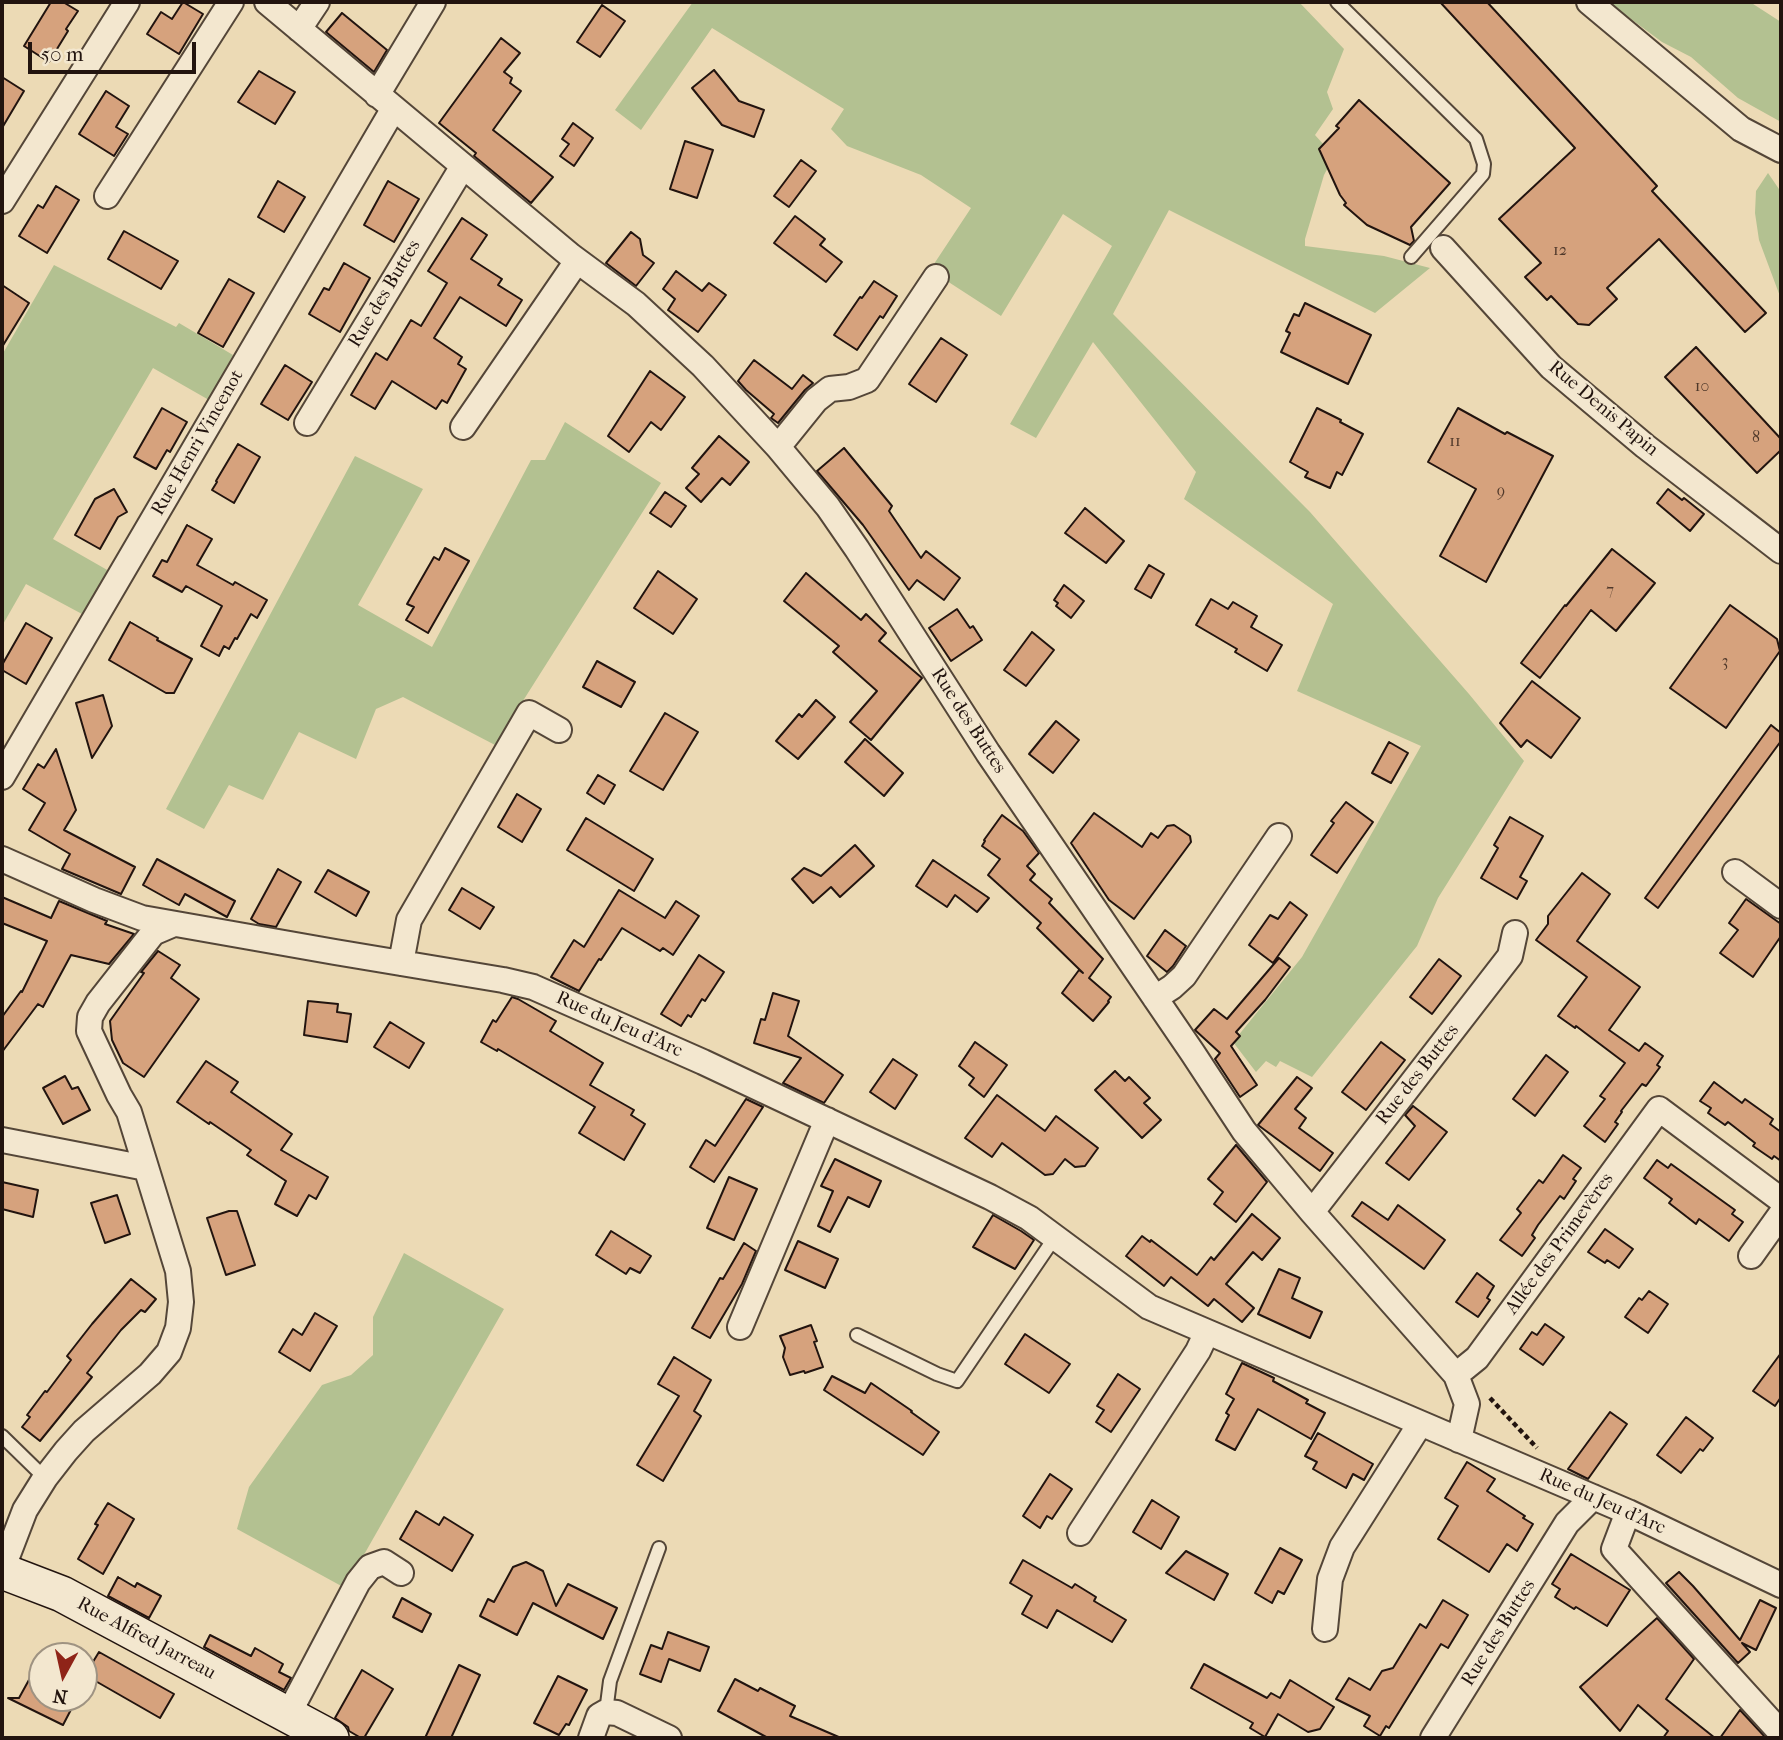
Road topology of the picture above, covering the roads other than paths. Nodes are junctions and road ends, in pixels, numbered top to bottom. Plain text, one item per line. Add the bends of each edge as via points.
1 (127, 2) edge
2 (231, 2) edge
3 (267, 2) edge
4 (317, 2) edge
5 (433, 2) edge
6 (1337, 2) edge
7 (1590, 2) edge
8 (299, 29) junction
9 (385, 101) junction
10 (1781, 150) edge
11 (463, 166) junction
12 (107, 196) dead end
13 (2, 201) edge
14 (1436, 242) junction
15 (1411, 257) dead end
16 (577, 261) junction
17 (936, 277) dead end
18 (307, 423) dead end
19 (463, 427) dead end
20 (778, 447) junction
21 (1781, 551) edge
22 (559, 730) dead end
23 (2, 778) edge
24 (1279, 836) dead end
25 (2, 859) edge
26 (1735, 872) dead end
27 (1781, 906) edge
28 (174, 924) junction
29 (1515, 933) dead end
30 (401, 963) junction
31 (1155, 998) junction
32 (827, 1120) junction
33 (2, 1140) edge
34 (146, 1168) junction
35 (1781, 1200) edge
36 (1312, 1212) junction
37 (1781, 1214) edge
38 (1055, 1237) junction
39 (1751, 1256) dead end
40 (740, 1327) dead end
41 (1207, 1332) junction
42 (857, 1335) dead end
43 (1460, 1372) junction
44 (1420, 1424) junction
45 (2, 1436) edge
46 (1459, 1440) junction
47 (45, 1478) junction
48 (1593, 1497) junction
49 (1629, 1512) junction
50 (1080, 1533) dead end
51 (659, 1548) dead end
52 (2, 1571) edge
53 (401, 1573) dead end
54 (1781, 1586) edge
55 (1325, 1629) dead end
56 (606, 1712) junction
57 (288, 1715) junction
58 (1781, 1733) edge
59 (331, 1738) edge
60 (591, 1738) edge
61 (669, 1738) edge
62 (1433, 1738) edge

1 - 13 street
2 - 12 street
3 - 8 street, Rue des Buttes
4 - 8 street
5 - 9 street
6 - 14 lane via 1476,139 1483,174
7 - 10 street via 1741,129
8 - 9 street, Rue des Buttes
9 - 11 street, Rue des Buttes
9 - 23 street, Rue Henri Vincenot
11 - 16 street, Rue des Buttes
11 - 18 street, Rue des Buttes
14 - 15 lane
14 - 21 street, Rue Denis Papin via 1551,367
16 - 19 street
16 - 20 street, Rue des Buttes via 636,304 704,366
17 - 20 street via 867,380 830,389
20 - 31 street, Rue des Buttes via 828,506
22 - 30 street via 529,713 409,920
24 - 31 street via 1184,976
25 - 28 street, Rue du Jeu d'Arc via 142,918
26 - 27 street
28 - 30 street, Rue du Jeu d'Arc
28 - 34 street via 153,933 90,1017 89,1031 129,1112
29 - 36 street, Rue des Buttes via 1510,956
30 - 32 street, Rue du Jeu d'Arc via 533,986
31 - 36 street, Rue des Buttes via 1244,1131
32 - 38 street, Rue du Jeu d'Arc via 990,1197
32 - 40 street
33 - 34 street
34 - 47 street via 178,1270 178,1328 169,1352 150,1374 84,1431
35 - 43 street, Allée des Primevères via 1659,1110 1477,1358
36 - 43 street, Rue des Buttes
37 - 39 street
38 - 41 street, Rue du Jeu d'Arc via 1149,1307
38 - 42 lane via 957,1381
41 - 44 street, Rue du Jeu d'Arc
41 - 50 street
43 - 46 street, Rue des Buttes via 1467,1404
44 - 46 street, Rue du Jeu d'Arc
44 - 55 street via 1342,1547 1330,1579
45 - 47 lane
46 - 48 street, Rue du Jeu d'Arc
47 - 52 street via 25,1510
48 - 49 street, Rue du Jeu d'Arc
48 - 62 street, Rue des Buttes via 1567,1522
49 - 54 street, Rue du Jeu d'Arc
49 - 58 street via 1614,1549
51 - 56 lane via 610,1681
52 - 57 street, Rue Alfred Jarreau via 61,1594
53 - 57 street via 384,1562 364,1574
56 - 60 street via 598,1716
56 - 61 street
57 - 59 street, Rue Alfred Jarreau

